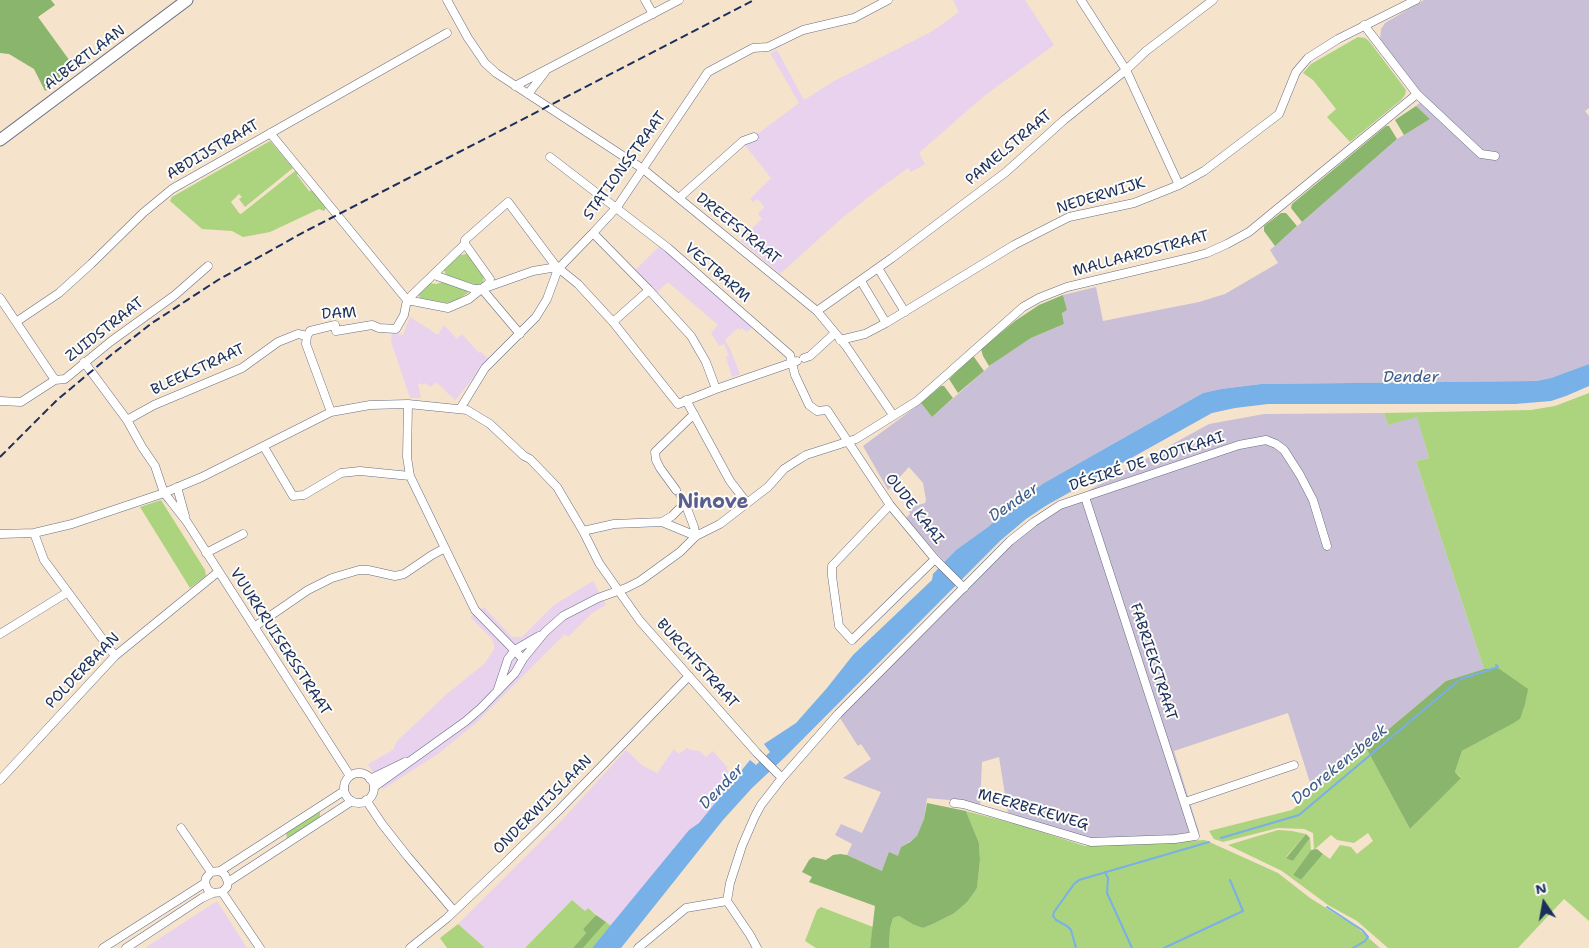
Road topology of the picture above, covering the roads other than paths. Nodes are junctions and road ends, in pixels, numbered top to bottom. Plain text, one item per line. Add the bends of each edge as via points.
1 (187, 0) edge
2 (447, 0) edge
3 (645, 0) edge
4 (679, 0) edge
5 (888, 0) edge
6 (1081, 0) edge
7 (1213, 0) edge
8 (1416, 0) edge
9 (653, 14) junction
10 (1364, 25) junction
11 (461, 26) junction
12 (1126, 70) junction
13 (546, 71) junction
14 (515, 86) junction
15 (528, 94) junction
16 (1417, 94) junction
17 (270, 132) junction
18 (754, 137) dead end
19 (0, 140) edge
20 (1495, 156) dead end
21 (550, 157) dead end
22 (643, 169) junction
23 (1179, 185) junction
24 (679, 198) junction
25 (616, 207) junction
26 (593, 234) junction
27 (465, 244) junction
28 (208, 266) dead end
29 (878, 268) junction
30 (558, 269) junction
31 (434, 275) junction
32 (861, 281) junction
33 (482, 289) junction
34 (649, 290) junction
35 (0, 298) edge
36 (407, 300) junction
37 (817, 311) junction
38 (905, 312) junction
39 (16, 322) junction
40 (613, 322) junction
41 (886, 323) junction
42 (835, 333) junction
43 (520, 334) junction
44 (306, 336) junction
45 (840, 340) junction
46 (798, 361) junction
47 (84, 362) junction
48 (55, 380) junction
49 (716, 389) junction
50 (686, 400) junction
51 (0, 401) edge
52 (408, 404) junction
53 (460, 409) junction
54 (331, 412) junction
55 (694, 414) junction
56 (894, 415) junction
57 (127, 420) junction
58 (849, 441) junction
59 (264, 447) junction
60 (410, 476) junction
61 (177, 487) junction
62 (676, 490) tunnel mouth
63 (164, 493) junction
64 (1085, 497) junction
65 (747, 503) junction
66 (890, 505) junction
67 (187, 522) junction
68 (662, 522) junction
69 (584, 531) junction
70 (34, 533) junction
71 (0, 534) edge
72 (243, 534) dead end
73 (696, 536) junction
74 (1327, 546) dead end
75 (445, 548) junction
76 (206, 553) junction
77 (936, 559) junction
78 (218, 572) junction
79 (963, 587) junction
80 (618, 591) junction
81 (68, 592) junction
82 (254, 627) junction
83 (545, 632) junction
84 (0, 634) edge
85 (515, 650) junction
86 (115, 656) junction
87 (523, 658) junction
88 (689, 676) junction
89 (496, 693) junction
90 (424, 752) junction
91 (1294, 766) dead end
92 (777, 773) junction
93 (350, 776) junction
94 (370, 778) junction
95 (0, 780) edge
96 (374, 787) junction
97 (344, 791) junction
98 (366, 800) junction
99 (352, 801) junction
100 (1185, 802) junction
101 (954, 803) dead end
102 (181, 828) dead end
103 (1195, 836) joint
104 (220, 871) junction
105 (210, 872) junction
106 (228, 882) junction
107 (205, 883) junction
108 (222, 892) junction
109 (213, 894) junction
110 (727, 901) junction
111 (454, 911) junction
112 (134, 928) junction
113 (141, 938) junction
114 (103, 948) edge
115 (126, 948) edge
116 (260, 948) edge
117 (410, 948) edge
118 (638, 948) edge
119 (757, 948) edge

1 - 19 main road, ALBERTLAAN
2 - 11 street, DREEFSTRAAT
3 - 9 street
4 - 9 street
5 - 22 street, STATIONSSTRAAT via 854,18 803,30 768,47 753,48 708,72
6 - 12 street
7 - 12 street, PAMELSTRAAT
8 - 10 street, NEDERWIJK
9 - 13 street
10 - 16 street
10 - 23 street, NEDERWIJK via 1308,58 1296,72 1279,114 1204,171
11 - 14 street, DREEFSTRAAT via 485,63
11 - 17 street, ABDIJSTRAAT
12 - 23 street
12 - 29 street, PAMELSTRAAT via 1006,172
13 - 14 street
13 - 15 street
14 - 15 street, DREEFSTRAAT
15 - 22 street, DREEFSTRAAT
16 - 20 street via 1481,154
16 - 56 street, MALLAARDSTRAAT via 1248,232 1227,244 1189,258 1067,287 1039,298 1023,307 927,393
17 - 36 street
17 - 39 street, ABDIJSTRAAT via 172,189 59,293
18 - 24 street via 743,141
21 - 25 street, VESTBARM
22 - 24 street, DREEFSTRAAT
22 - 25 street, STATIONSSTRAAT
23 - 38 street, NEDERWIJK via 1134,203 1069,217 1014,245
24 - 37 street, DREEFSTRAAT
25 - 26 street, STATIONSSTRAAT
25 - 46 street, VESTBARM
26 - 30 street, STATIONSSTRAAT
26 - 34 street
27 - 30 street via 465,240 508,202
27 - 31 street
27 - 33 street via 490,279
28 - 47 street, ZUIDSTRAAT
29 - 32 street, PAMELSTRAAT
29 - 38 street
30 - 33 street via 533,271
30 - 40 street via 578,284
30 - 43 street via 547,299
31 - 33 street
31 - 36 street
32 - 37 street, PAMELSTRAAT
32 - 41 street
33 - 36 street via 448,308
33 - 43 street
34 - 40 street
34 - 49 street via 691,336
35 - 39 street
36 - 44 street, DAM via 404,315 396,329 372,325 336,331 335,325 310,331
37 - 42 street, DREEFSTRAAT
38 - 41 street, NEDERWIJK
39 - 48 street
40 - 50 street via 678,404
41 - 45 street, NEDERWIJK via 865,334
42 - 45 street, DREEFSTRAAT
42 - 46 street via 810,356
43 - 53 street via 485,368
44 - 54 street, DAM
44 - 57 street, BLEEKSTRAAT via 298,334 278,342 242,368 154,405
45 - 56 street, DREEFSTRAAT
46 - 49 street
46 - 58 street, VESTBARM via 800,388 809,404 817,411 827,410
47 - 48 street, ZUIDSTRAAT via 65,379
47 - 57 street
48 - 51 street, ZUIDSTRAAT via 21,402
49 - 50 street
50 - 55 street
52 - 53 street, BURCHTSTRAAT
52 - 54 street, BURCHTSTRAAT via 370,405
52 - 60 street
53 - 69 street, BURCHTSTRAAT via 483,418 530,459 557,487
54 - 59 street, BURCHTSTRAAT
55 - 62 street via 655,452 660,468
55 - 65 street via 730,481
56 - 58 street, MALLAARDSTRAAT
57 - 63 street via 155,466
58 - 65 street, MALLAARDSTRAAT via 806,455 784,468 772,484
58 - 66 street, OUDE KAAI
59 - 60 street via 293,496 304,495 341,473 360,471
59 - 61 street, BURCHTSTRAAT
60 - 75 street
61 - 63 street, BURCHTSTRAAT
61 - 67 street, VUURKRUISERSSTRAAT
63 - 67 street, VUURKRUISERSSTRAAT
63 - 70 street, BURCHTSTRAAT via 72,524
64 - 74 street, DÉSIRÉ DE BODTKAAI via 1266,440 1284,450 1296,468 1313,500
64 - 79 street, DÉSIRÉ DE BODTKAAI via 1060,505 1034,522
64 - 100 street, FABRIEKSTRAAT
65 - 73 street, MALLAARDSTRAAT via 720,524
66 - 77 street, OUDE KAAI
66 - 77 street via 832,566 839,626 852,640
67 - 76 street, VUURKRUISERSSTRAAT
68 - 69 street via 614,524
68 - 73 street
68 - 73 street via 685,504
69 - 80 street, BURCHTSTRAAT via 599,563
70 - 71 street, BURCHTSTRAAT
70 - 81 street via 44,560
72 - 76 street
73 - 80 street, MALLAARDSTRAAT via 640,582
75 - 82 street via 404,574 395,576 359,570 332,578 308,590
75 - 85 street via 475,610
76 - 78 street, VUURKRUISERSSTRAAT
77 - 79 street, OUDE KAAI
78 - 82 street, VUURKRUISERSSTRAAT
78 - 86 street, POLDERBAAN
79 - 92 street, DÉSIRÉ DE BODTKAAI
80 - 83 street, MALLAARDSTRAAT via 574,609
80 - 88 street, BURCHTSTRAAT
81 - 84 street
81 - 86 street
82 - 93 street, VUURKRUISERSSTRAAT
83 - 85 street
83 - 87 street
85 - 87 street
85 - 89 street via 508,659
86 - 95 street, POLDERBAAN
87 - 89 street via 515,673
88 - 92 street, BURCHTSTRAAT
88 - 111 street, ONDERWIJSLAAN via 559,810
89 - 90 street via 466,722
90 - 94 street
90 - 96 street
91 - 100 street
92 - 110 street, DÉSIRÉ DE BODTKAAI via 742,846
93 - 94 street via 363,773
93 - 97 street
94 - 96 street
96 - 98 street
97 - 99 street
97 - 104 street
98 - 99 street
98 - 111 street via 408,858
99 - 106 street
100 - 103 street, FABRIEKSTRAAT
101 - 103 street, MEERBEKEWEG via 1091,842
102 - 105 street
104 - 105 street
104 - 106 street
105 - 107 street
106 - 108 street
107 - 109 street
107 - 112 street
108 - 109 street
108 - 116 street
109 - 113 street
110 - 118 street via 686,908
110 - 119 street
111 - 117 street, ONDERWIJSLAAN
112 - 113 street
112 - 114 street
113 - 115 street

